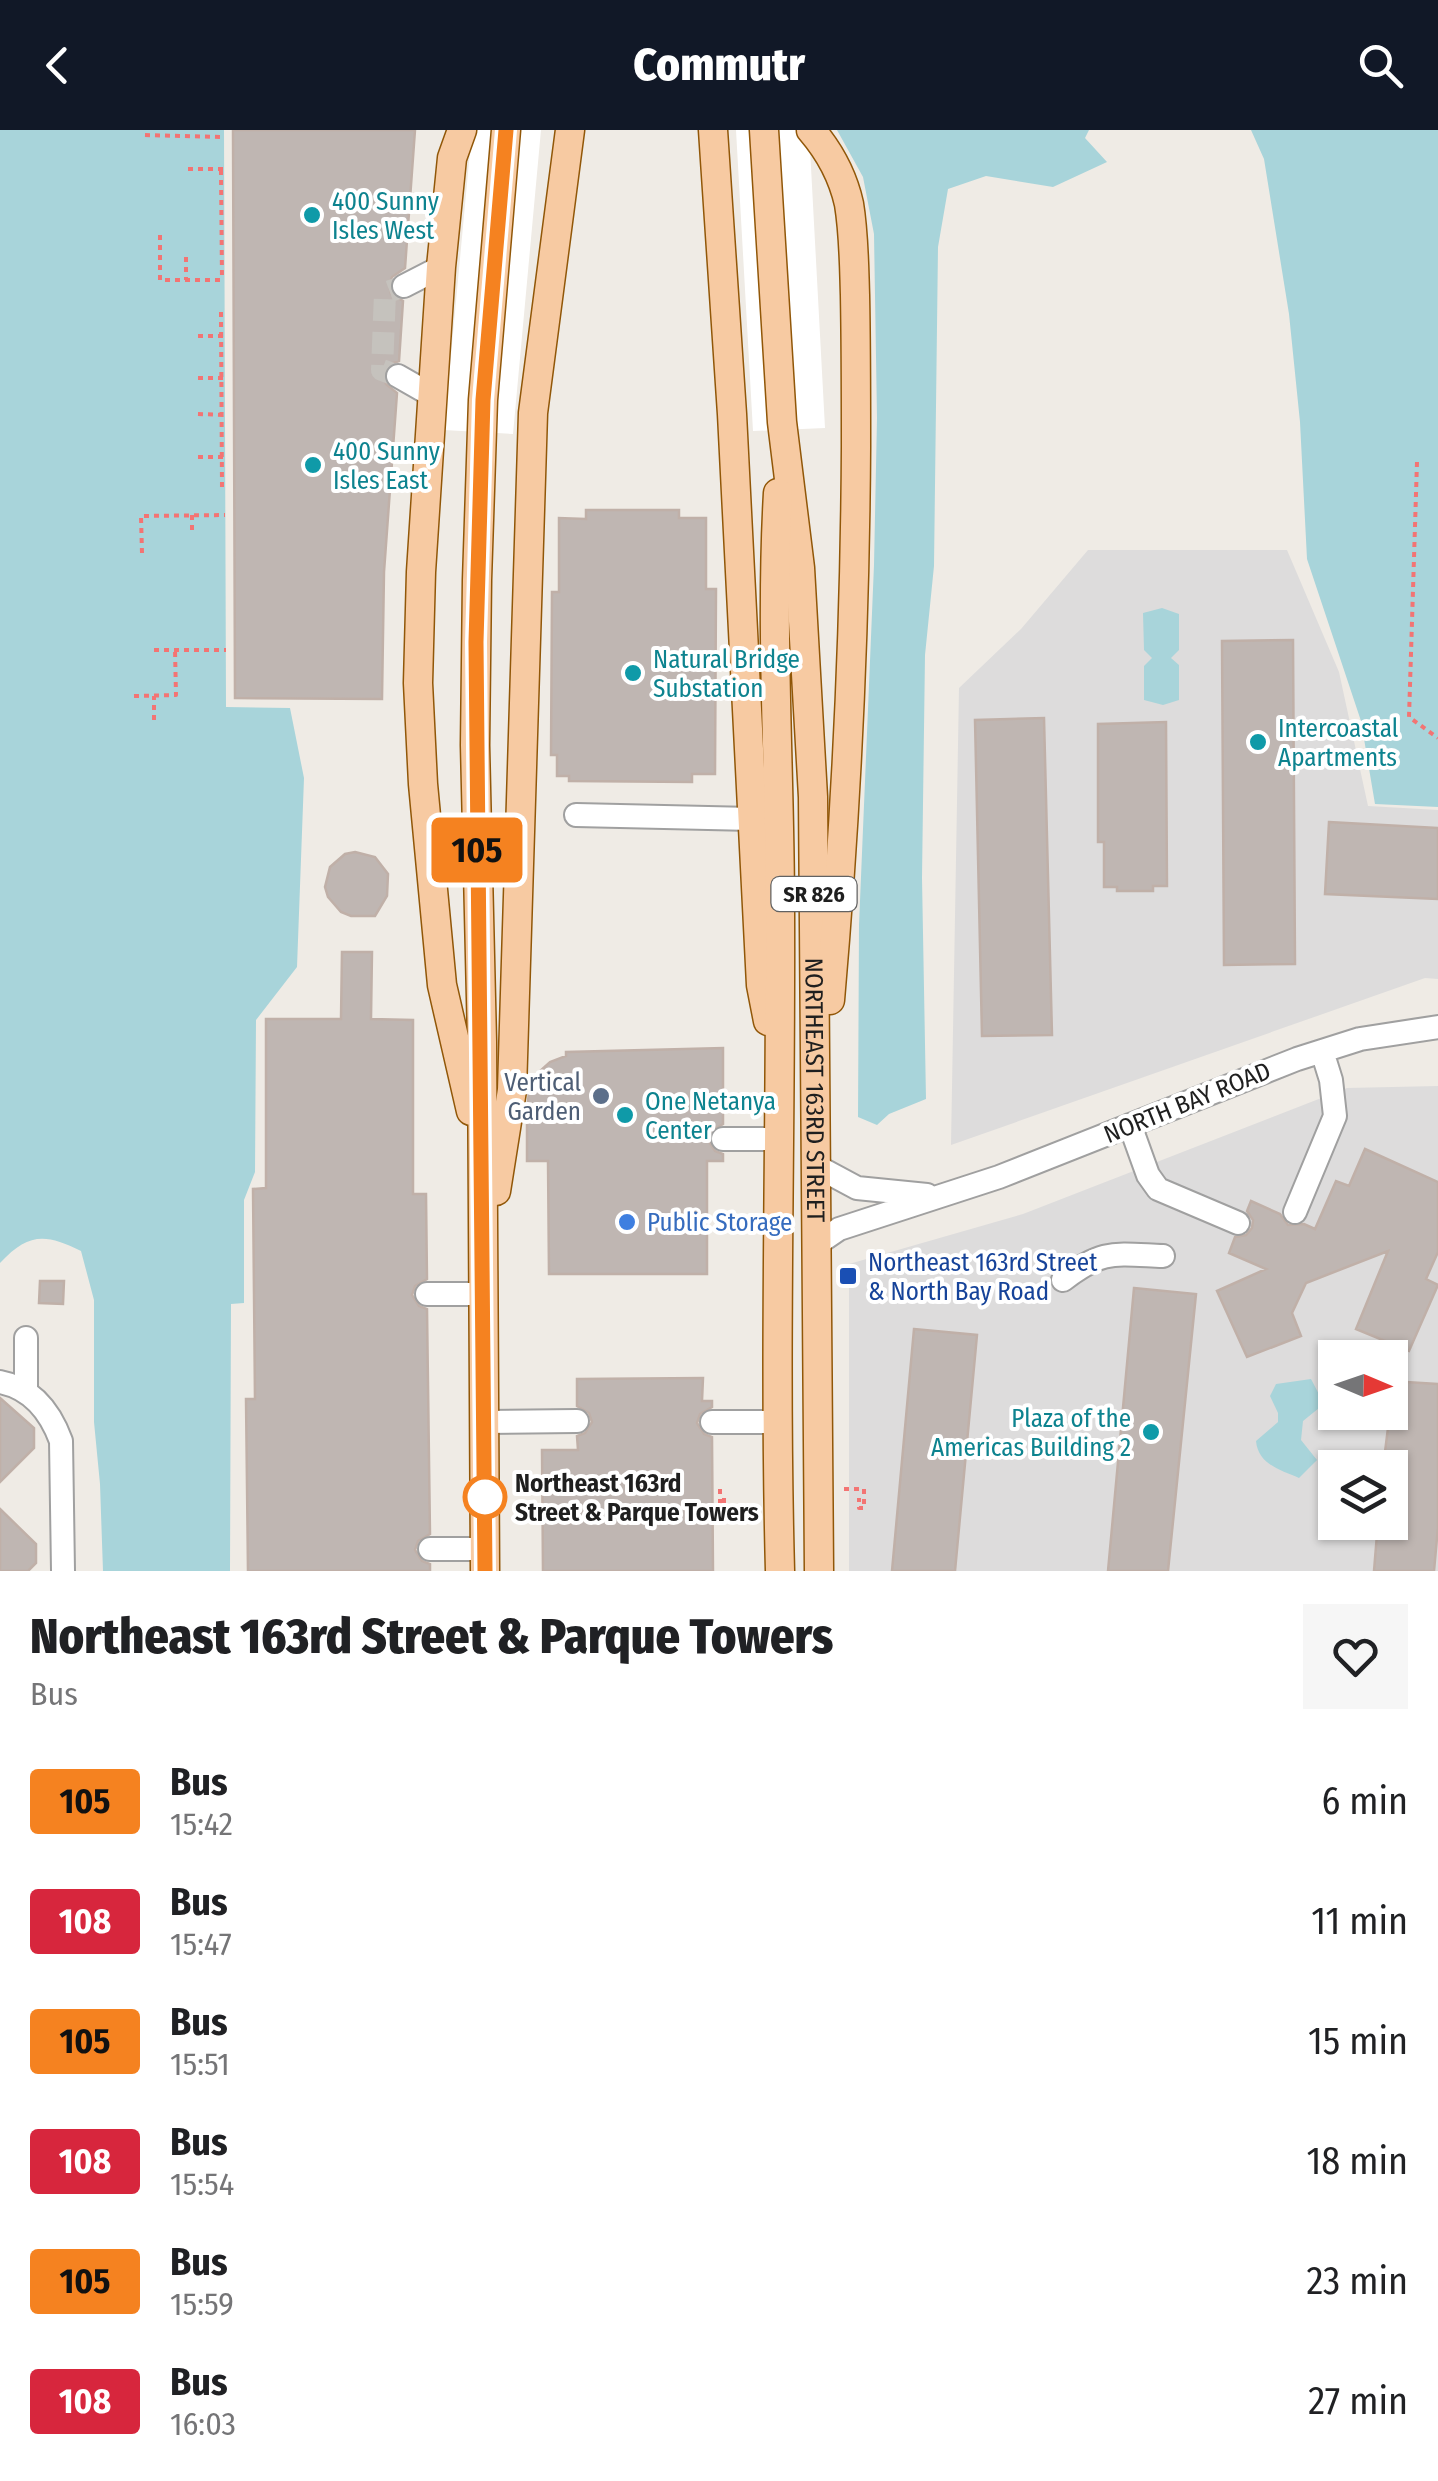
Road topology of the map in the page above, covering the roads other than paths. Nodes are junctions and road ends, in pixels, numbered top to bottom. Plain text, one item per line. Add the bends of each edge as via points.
1 (462, 130) edge
2 (506, 130) edge
3 (570, 130) edge
4 (713, 130) edge
5 (764, 130) edge
6 (812, 130) edge
7 (440, 268) junction
8 (404, 286) tunnel mouth
9 (398, 376) tunnel mouth
10 (432, 396) junction
11 (782, 422) junction
12 (576, 815) dead end
13 (752, 820) junction
14 (1438, 1028) edge
15 (1322, 1051) junction
16 (780, 1082) junction
17 (1130, 1125) junction
18 (780, 1138) junction
19 (723, 1139) dead end
20 (483, 1160) junction
21 (816, 1166) junction
22 (940, 1195) junction
23 (1295, 1212) dead end
24 (1238, 1223) dead end
25 (817, 1244) junction
26 (1163, 1256) dead end
27 (1063, 1280) dead end
28 (483, 1285) junction
29 (427, 1294) dead end
30 (26, 1338) dead end
31 (0, 1382) edge
32 (26, 1390) junction
33 (577, 1421) dead end
34 (484, 1422) junction
35 (712, 1422) dead end
36 (776, 1427) junction
37 (430, 1549) dead end
38 (485, 1560) edge
39 (64, 1571) edge
40 (761, 1571) edge
41 (780, 1571) edge
42 (820, 1571) edge

1 - 7 main road via 452,158
2 - 20 main road via 483,432 475,732
3 - 28 main road via 532,412 512,1090
4 - 13 main road
5 - 11 main road, NORTHEAST 163RD STREET / SR 826
6 - 21 main road via 848,200 856,388 840,879
7 - 8 street
7 - 10 main road
9 - 10 street
10 - 20 main road via 418,627 423,784 442,985
11 - 16 main road via 774,565
11 - 21 main road, NORTHEAST 163RD STREET / SR 826 via 800,568 813,797
12 - 13 street
13 - 16 main road via 761,985
14 - 15 street, NORTH BAY ROAD
15 - 17 street, NORTH BAY ROAD
15 - 23 street via 1335,1116
16 - 18 main road
17 - 22 street, NORTH BAY ROAD
17 - 24 street via 1158,1188
18 - 19 street
18 - 36 main road
20 - 28 main road
21 - 22 street, NORTH BAY ROAD via 858,1188
21 - 25 main road, NORTHEAST 163RD STREET / SR 826
22 - 25 street, NORTH BAY ROAD via 839,1229
25 - 42 main road, NORTHEAST 163RD STREET / SR 826
26 - 27 street via 1108,1253
28 - 29 street
28 - 34 main road
30 - 32 street
31 - 32 street
32 - 39 street via 62,1441
33 - 34 street
34 - 38 main road
35 - 36 street
36 - 40 main road via 763,1477
36 - 41 main road
37 - 38 street

